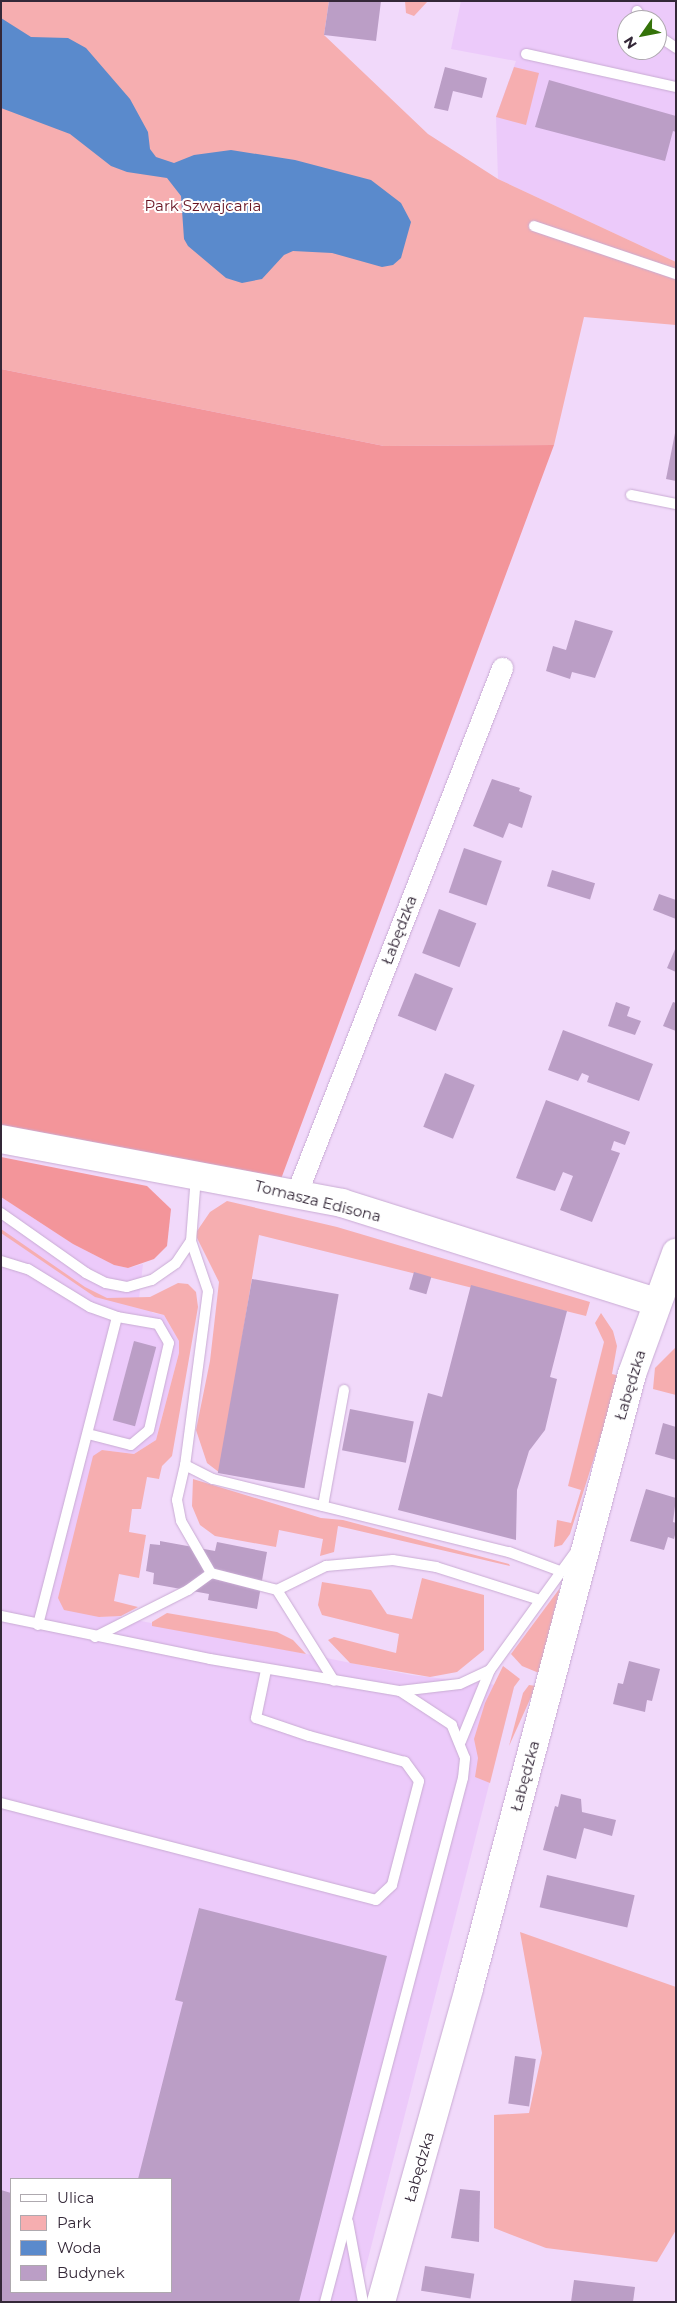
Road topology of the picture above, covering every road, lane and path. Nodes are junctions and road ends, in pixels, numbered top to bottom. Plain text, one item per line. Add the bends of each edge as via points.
1 (526, 54) dead end
2 (676, 87) edge
3 (534, 226) dead end
4 (676, 274) edge
5 (631, 495) dead end
6 (676, 504) edge
7 (502, 668) dead end
8 (1, 1139) edge
9 (196, 1174) junction
10 (297, 1192) junction
11 (1, 1213) edge
12 (191, 1241) junction
13 (676, 1253) edge
14 (1, 1261) edge
15 (666, 1303) edge
16 (117, 1317) junction
17 (344, 1390) dead end
18 (88, 1434) junction
19 (185, 1465) junction
20 (323, 1506) junction
21 (588, 1536) junction
22 (560, 1571) junction
23 (211, 1572) junction
24 (277, 1590) junction
25 (540, 1600) junction
26 (1, 1616) edge
27 (38, 1625) junction
28 (95, 1637) junction
29 (266, 1670) junction
30 (490, 1670) junction
31 (334, 1681) junction
32 (400, 1691) junction
33 (461, 1741) junction
34 (1, 1803) edge
35 (348, 2218) junction
36 (325, 2302) edge
37 (363, 2302) edge
38 (380, 2302) edge

1 - 2 lane
3 - 4 lane
5 - 6 lane
7 - 10 street, Łabędzka
8 - 9 street, Tomasza Edisona
9 - 10 street, Tomasza Edisona
9 - 12 lane
10 - 15 street, Tomasza Edisona
11 - 12 lane via 86,1273 106,1283 127,1287 152,1280 176,1263
12 - 19 lane via 208,1291
13 - 15 street, Łabędzka
14 - 16 lane via 28,1270 90,1308
15 - 21 street, Łabędzka via 632,1374
16 - 18 lane
16 - 18 lane via 158,1324 169,1344 148,1430 131,1445
17 - 20 lane
18 - 27 lane
19 - 20 lane via 213,1479
19 - 23 lane via 177,1500 181,1521
20 - 22 lane via 509,1552
21 - 22 lane
21 - 38 street, Łabędzka via 469,1988
22 - 25 lane
23 - 24 lane
23 - 28 lane via 188,1590
24 - 25 lane via 326,1566 392,1560 436,1567
24 - 31 lane
25 - 30 lane
26 - 27 lane
27 - 28 lane
28 - 29 lane
29 - 31 lane
29 - 34 lane via 256,1718 405,1762 419,1781 392,1885 376,1900
30 - 32 lane via 460,1684
30 - 33 lane
31 - 32 lane
32 - 33 lane via 452,1725
33 - 35 lane via 465,1758 463,1778
35 - 36 lane
35 - 37 lane

